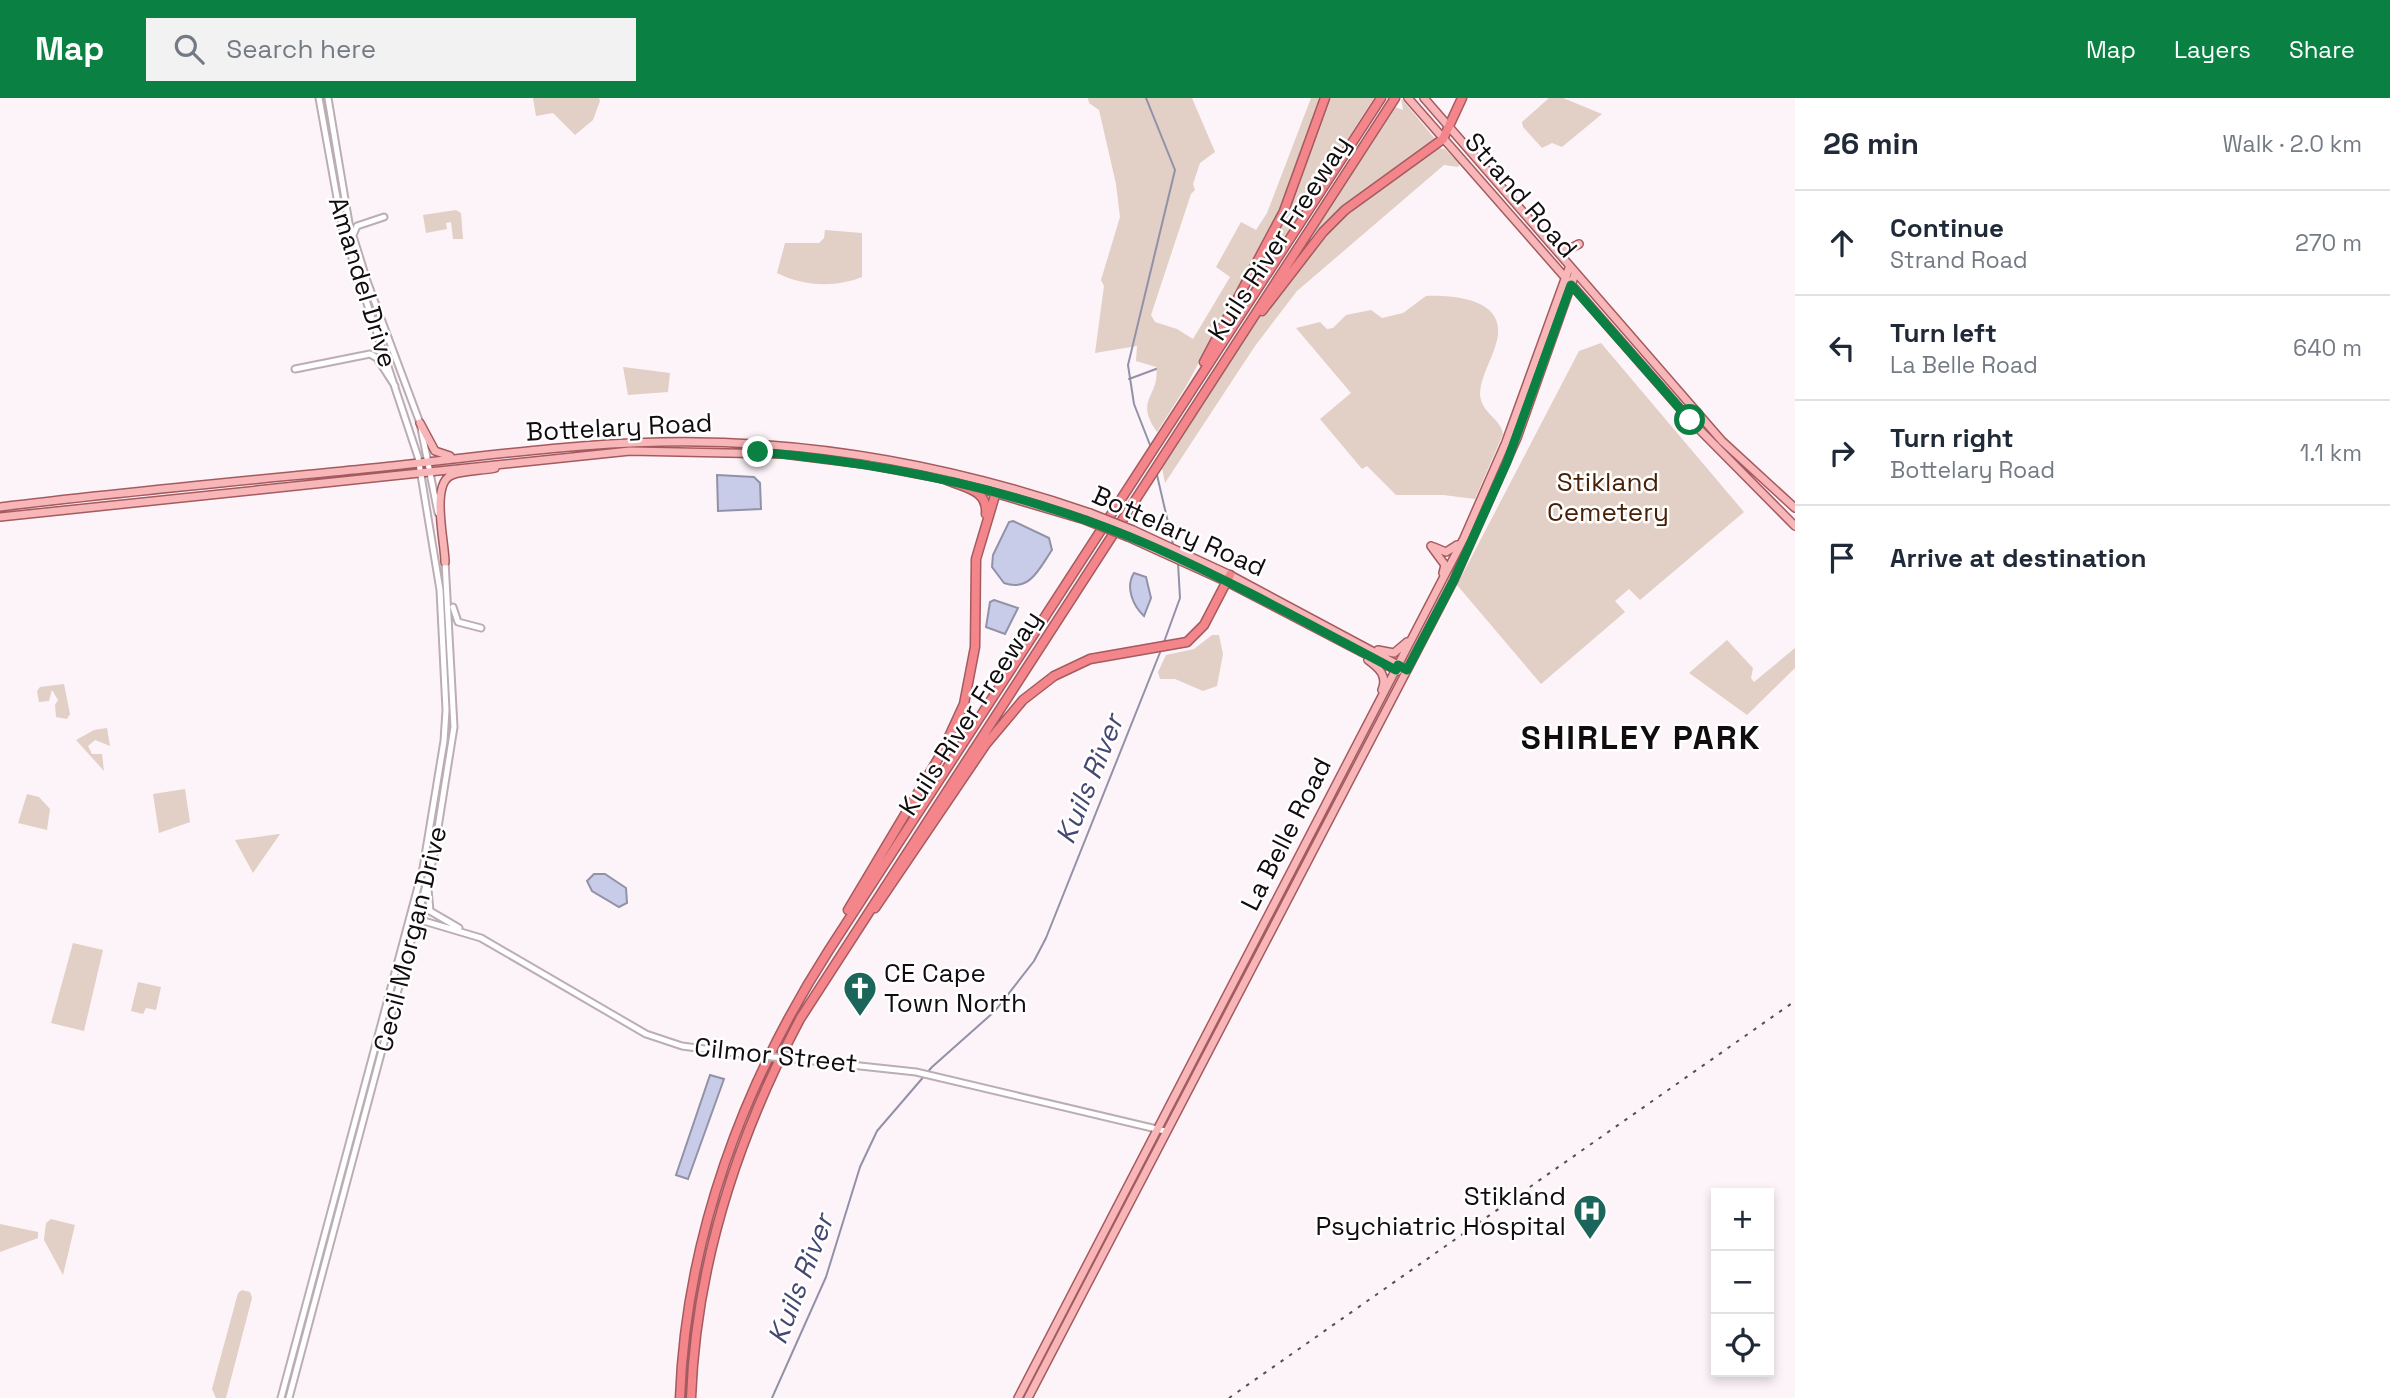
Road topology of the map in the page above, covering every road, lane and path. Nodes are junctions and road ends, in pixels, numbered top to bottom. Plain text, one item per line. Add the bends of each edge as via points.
1 (319, 98) edge
2 (328, 98) edge
3 (1325, 98) edge
4 (1381, 98) edge
5 (1408, 98) edge
6 (1424, 98) edge
7 (1462, 98) edge
8 (1392, 102) edge
9 (1451, 128) junction
10 (1443, 139) junction
11 (384, 218) dead end
12 (353, 237) junction
13 (1549, 243) junction
14 (1578, 244) dead end
15 (1572, 271) junction
16 (1565, 278) junction
17 (1571, 285) junction
18 (1241, 334) junction
19 (295, 369) dead end
20 (397, 389) junction
21 (1190, 390) junction
22 (420, 423) junction
23 (489, 456) junction
24 (530, 460) junction
25 (429, 462) junction
26 (420, 463) junction
27 (431, 472) junction
28 (421, 473) junction
29 (945, 479) junction
30 (996, 492) junction
31 (0, 507) edge
32 (1795, 508) edge
33 (0, 517) edge
34 (1088, 517) junction
35 (986, 524) junction
36 (1795, 526) edge
37 (1464, 538) junction
38 (1153, 542) junction
39 (445, 562) junction
40 (1229, 578) junction
41 (448, 583) junction
42 (1441, 584) junction
43 (481, 628) dead end
44 (1416, 630) junction
45 (1350, 642) junction
46 (1397, 668) junction
47 (1406, 673) junction
48 (1359, 740) junction
49 (427, 885) junction
50 (410, 917) junction
51 (418, 919) junction
52 (468, 933) junction
53 (829, 950) junction
54 (837, 957) junction
55 (1161, 1130) junction
56 (281, 1398) edge
57 (289, 1398) edge
58 (680, 1398) edge
59 (691, 1398) edge
60 (1018, 1398) edge
61 (1028, 1398) edge

1 - 20 street, Amandel Drive via 343,231
2 - 12 street, Amandel Drive
3 - 21 highway via 1284,211
4 - 21 highway, Kuils River Freeway
5 - 10 main road, Strand Road
6 - 9 main road, Strand Road
7 - 9 highway
8 - 18 highway, Kuils River Freeway
9 - 10 highway
9 - 13 main road, Strand Road
10 - 16 main road, Strand Road
10 - 18 highway via 1333,222
11 - 12 street via 357,226
12 - 22 street, Amandel Drive
13 - 14 main road via 1567,250
13 - 15 main road, Strand Road
15 - 16 main road, La Belle Road
15 - 17 main road, La Belle Road
15 - 32 main road, Strand Road via 1722,441
16 - 17 main road, Strand Road
16 - 37 main road, La Belle Road via 1521,404
17 - 36 main road, Strand Road via 1690,420
17 - 47 main road, La Belle Road via 1507,462
18 - 54 highway, Kuils River Freeway
19 - 20 street via 370,354
20 - 26 street, Amandel Drive
21 - 53 highway, Kuils River Freeway
22 - 23 main road via 440,454
22 - 25 street, Amandel Drive
23 - 25 main road, Bottelary Road
23 - 34 main road, Bottelary Road via 660,442 798,447 946,471
24 - 27 main road, Bottelary Road
24 - 29 main road, Bottelary Road via 630,451 758,452 849,461
24 - 39 main road via 445,479 439,496
25 - 26 main road, Bottelary Road
25 - 27 street, Amandel Drive
26 - 28 street, Amandel Drive
26 - 31 main road, Bottelary Road
27 - 28 main road, Bottelary Road
27 - 39 street, Cecil Morgan Drive
28 - 33 main road, Bottelary Road
28 - 50 street, Cecil Morgan Drive via 440,590 446,710 426,854
29 - 30 main road, Bottelary Road
29 - 35 highway via 983,497
30 - 34 main road, Bottelary Road
30 - 35 highway
34 - 38 main road, Bottelary Road, bridge
35 - 53 highway via 976,559 975,647 964,704 942,754
37 - 42 main road, La Belle Road
37 - 42 main road via 1448,552 1431,546 1445,565
38 - 40 main road, Bottelary Road via 1197,567
38 - 40 main road, Bottelary Road via 1197,558
39 - 41 street, Cecil Morgan Drive
40 - 45 main road, Bottelary Road
40 - 54 highway via 1204,625 1182,644 1103,655 1069,668 1039,686 1008,715
41 - 43 street via 456,619 465,626
41 - 49 street, Cecil Morgan Drive via 454,727
42 - 44 main road, La Belle Road
44 - 45 main road via 1394,653
44 - 46 main road, La Belle Road
45 - 46 main road, Bottelary Road
45 - 48 main road via 1384,678
46 - 47 main road, Bottelary Road
46 - 48 main road, La Belle Road
47 - 55 main road, La Belle Road
48 - 55 main road, La Belle Road
49 - 51 street, Cecil Morgan Drive
49 - 52 street via 430,911
50 - 51 street, Cilmor Street
50 - 56 street, Cecil Morgan Drive
51 - 52 street, Cilmor Street
51 - 57 street, Cecil Morgan Drive
52 - 55 street, Cilmor Street, bridge via 646,1034 682,1045 916,1072
53 - 58 highway, Kuils River Freeway via 774,1044 724,1163 695,1277
54 - 59 highway, Kuils River Freeway via 784,1048 735,1166 705,1279
55 - 60 main road, La Belle Road
55 - 61 main road, La Belle Road

